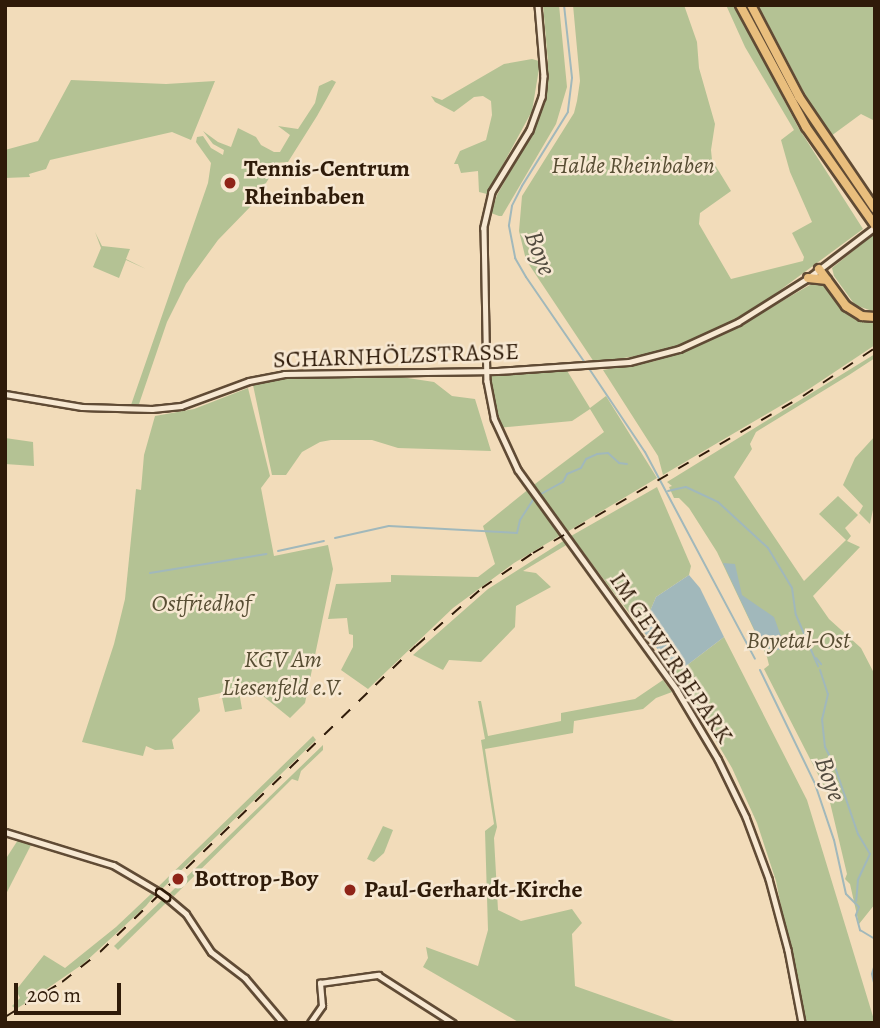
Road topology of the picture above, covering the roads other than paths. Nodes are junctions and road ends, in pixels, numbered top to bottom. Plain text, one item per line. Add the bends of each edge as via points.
1 (538, 5) edge
2 (740, 5) edge
3 (751, 5) edge
4 (873, 206) edge
5 (874, 225) edge
6 (821, 267) junction
7 (808, 278) junction
8 (827, 280) junction
9 (875, 315) edge
10 (488, 371) junction
11 (5, 394) edge
12 (5, 832) edge
13 (312, 1021) edge
14 (283, 1023) edge
15 (453, 1023) edge
16 (802, 1023) edge

1 - 10 street, IM GEWERBEPARK via 542,97 530,130 492,192 485,220
2 - 5 highway via 801,119
3 - 4 highway via 799,97
5 - 6 main road, SCHARNHÖLZSTRASSE
6 - 7 main road, SCHARNHÖLZSTRASSE
6 - 8 highway
6 - 9 highway via 848,302
7 - 8 highway
7 - 10 main road, SCHARNHÖLZSTRASSE via 738,322 646,359 587,367
8 - 9 highway via 846,306 862,316
10 - 11 main road, SCHARNHÖLZSTRASSE via 279,374 181,406 147,409 82,407
10 - 16 street, IM GEWERBEPARK via 494,418 511,460 681,696 730,782 775,898
12 - 14 main road, bridge via 113,865 159,891 186,914 211,952 245,978
13 - 15 street via 322,1006 320,983 370,975 387,977

